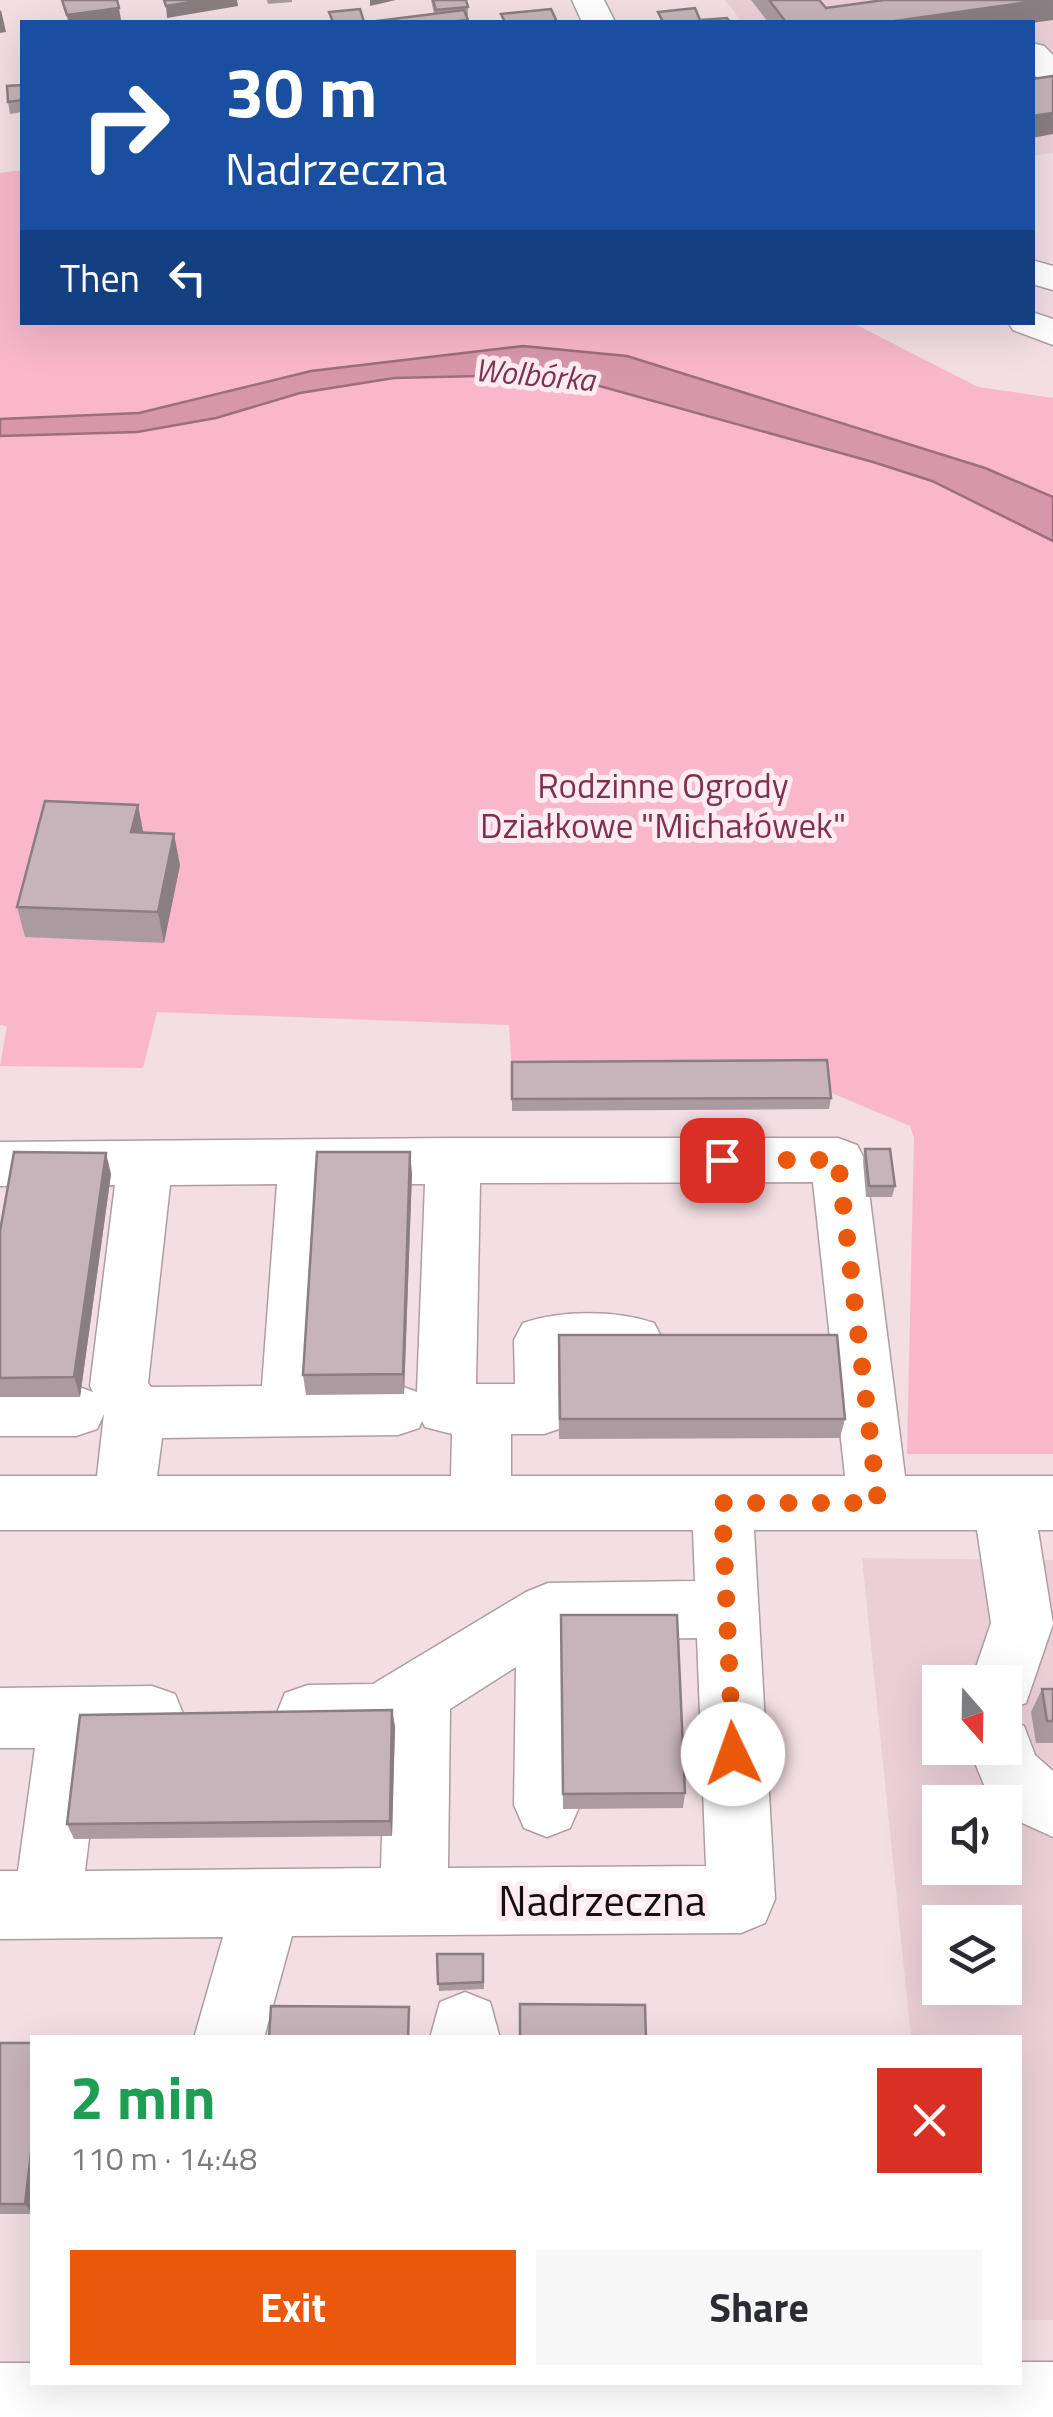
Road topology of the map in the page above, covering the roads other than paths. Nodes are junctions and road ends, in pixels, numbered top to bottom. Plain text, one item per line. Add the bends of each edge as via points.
1 (1035, 56) edge
2 (1053, 74) edge
3 (453, 1160) junction
4 (306, 1162) junction
5 (144, 1164) junction
6 (2, 1175) edge
7 (682, 1340) edge
8 (801, 1340) edge
9 (860, 1340) junction
10 (482, 1409) junction
11 (398, 1410) dead end
12 (0, 1411) edge
13 (76, 1411) dead end
14 (288, 1412) junction
15 (135, 1413) junction
16 (124, 1502) junction
17 (0, 1503) edge
18 (722, 1503) junction
19 (878, 1503) junction
20 (1028, 1503) edge
21 (480, 1504) junction
22 (726, 1609) junction
23 (548, 1612) junction
24 (1008, 1665) edge
25 (418, 1694) junction
26 (72, 1717) junction
27 (0, 1718) edge
28 (1004, 1765) edge
29 (547, 1805) dead end
30 (1053, 1805) edge
31 (414, 1902) junction
32 (267, 1903) junction
33 (24, 1904) edge
34 (229, 2035) edge
35 (444, 2391) edge
36 (845, 2391) edge
37 (188, 2392) edge
38 (1053, 2400) edge
39 (0, 2401) edge

1 - 2 street
3 - 4 street
3 - 9 street via 838,1160
3 - 10 street via 446,1409
4 - 5 street
4 - 14 street
5 - 6 street
5 - 15 street via 119,1386
7 - 10 street via 544,1340 544,1410
8 - 9 street
9 - 19 street
10 - 21 street
11 - 14 street
12 - 13 street
14 - 15 street
15 - 16 street
16 - 17 street
16 - 21 street
18 - 19 street
18 - 21 street
18 - 22 street, Nadrzeczna
19 - 20 street
20 - 24 street via 1022,1623
22 - 23 street
22 - 31 street, Nadrzeczna via 741,1899
23 - 25 street
23 - 29 street
25 - 26 street via 377,1714
25 - 31 street
26 - 27 street
26 - 33 street, Nadrzeczna
28 - 30 street via 1026,1796
31 - 32 street, Nadrzeczna
32 - 33 street, Nadrzeczna
32 - 34 street
35 - 36 street
35 - 37 street
36 - 38 street
37 - 39 street

